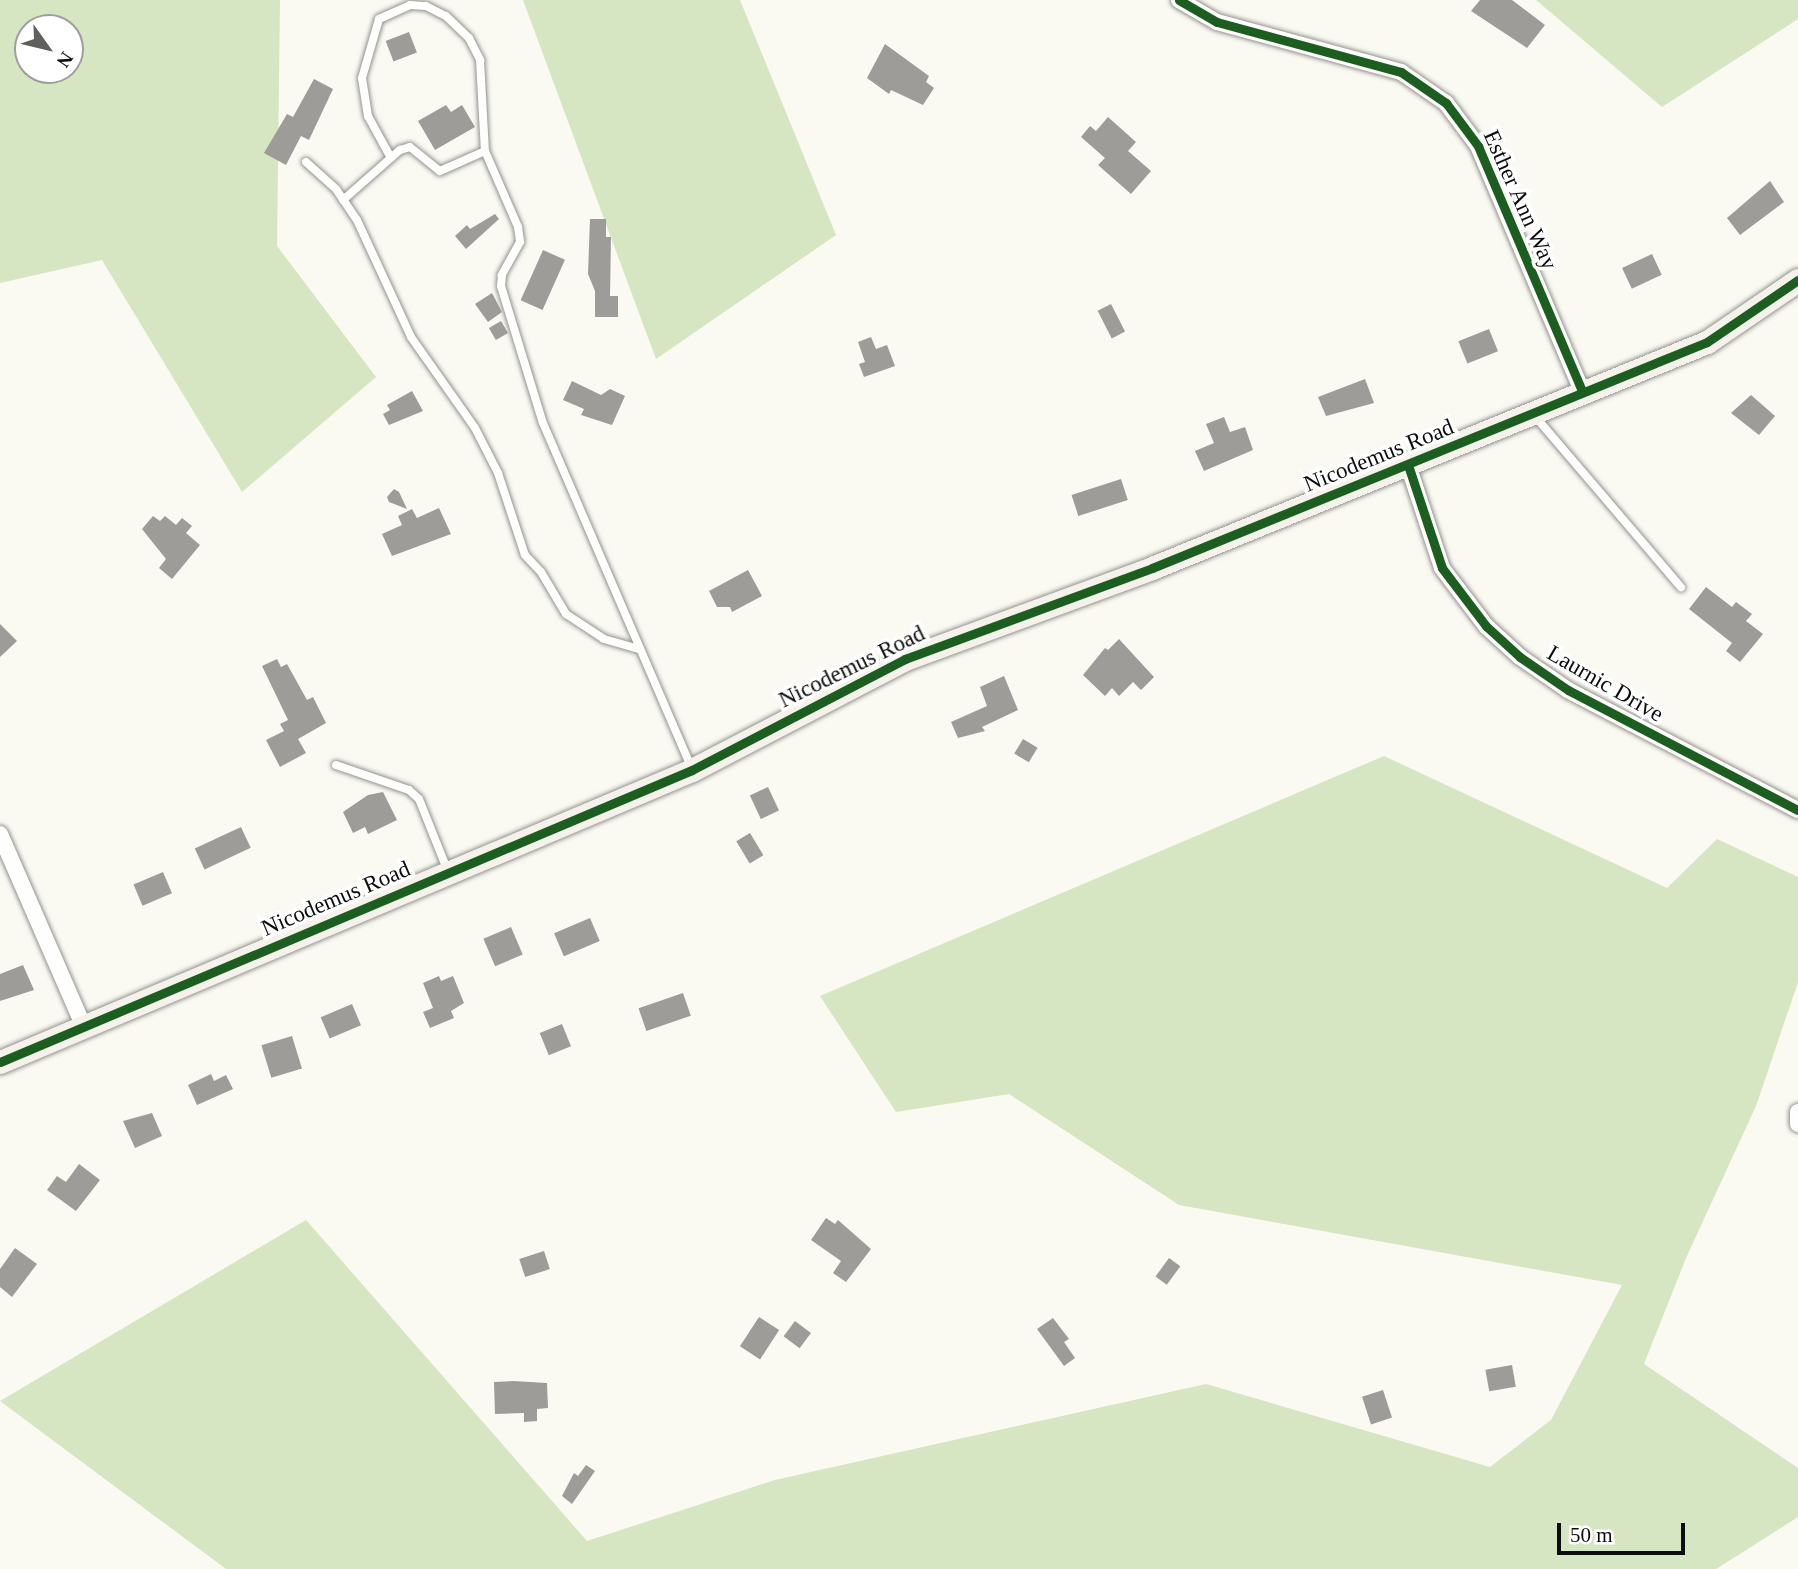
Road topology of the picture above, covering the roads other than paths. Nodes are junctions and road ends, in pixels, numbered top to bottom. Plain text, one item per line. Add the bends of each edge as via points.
1 (1179, 0) edge
2 (485, 151) junction
3 (391, 158) junction
4 (306, 162) dead end
5 (343, 200) junction
6 (1798, 280) edge
7 (1582, 391) junction
8 (1532, 412) junction
9 (1408, 465) junction
10 (1681, 587) dead end
11 (639, 649) junction
12 (336, 765) dead end
13 (692, 770) junction
14 (1798, 810) edge
15 (0, 834) edge
16 (449, 872) junction
17 (84, 1027) junction
18 (0, 1062) edge
19 (1798, 1112) edge
20 (1798, 1124) edge

1 - 7 street, Esther Ann Way via 1217,22 1401,72 1446,103 1478,146
2 - 3 lane via 440,171 410,147
2 - 3 lane via 480,60 469,38 446,16 426,6 411,5 379,19 362,78 368,117
2 - 11 lane via 518,227 520,242 501,286 535,398
3 - 5 lane
4 - 5 lane
5 - 11 lane via 411,337 475,428 498,473 525,555 566,614 604,639
6 - 7 street, Nicodemus Road via 1707,342
7 - 8 street, Nicodemus Road
8 - 9 street, Nicodemus Road
8 - 10 lane
9 - 13 street, Nicodemus Road via 1152,568 905,659
9 - 14 street, Laurnic Drive via 1442,568 1486,626 1521,657 1568,690
11 - 13 lane
12 - 16 lane via 409,790 419,799
13 - 16 street, Nicodemus Road
15 - 17 street
16 - 17 street, Nicodemus Road
17 - 18 street, Nicodemus Road
19 - 20 street

